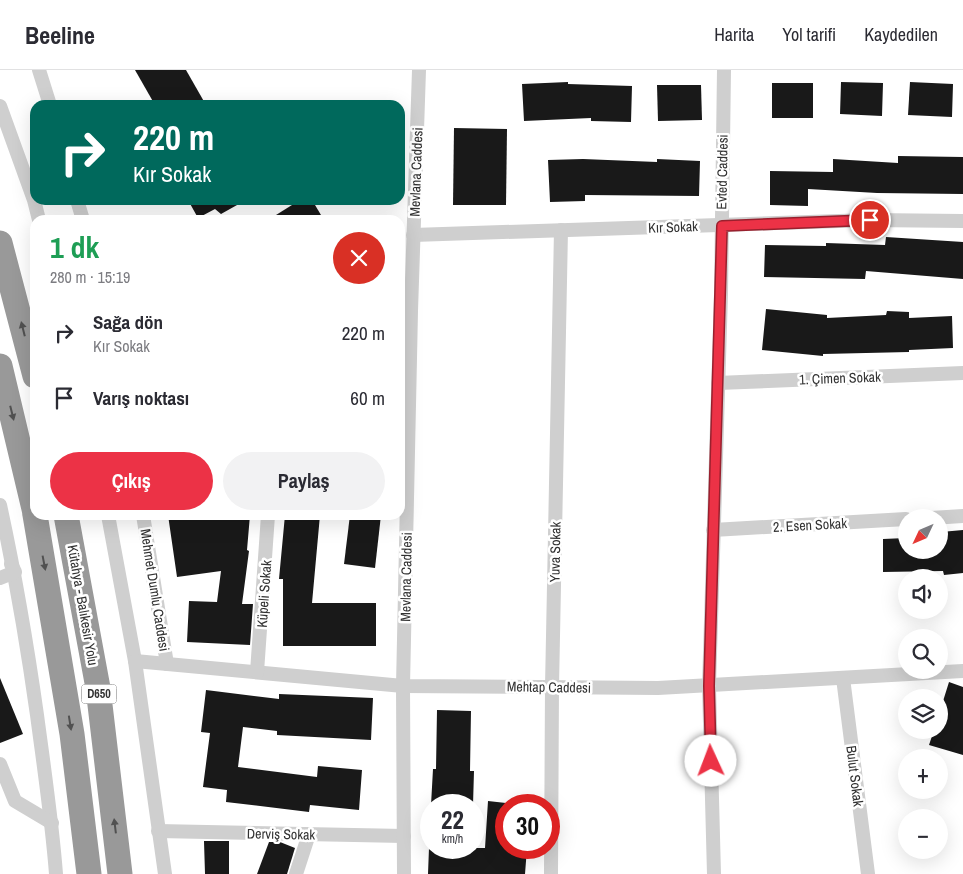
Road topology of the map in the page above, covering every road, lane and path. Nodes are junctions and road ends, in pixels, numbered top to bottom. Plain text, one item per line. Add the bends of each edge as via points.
1 (39, 70) edge
2 (419, 70) edge
3 (724, 70) edge
4 (48, 100) edge
5 (0, 106) edge
6 (30, 189) edge
7 (963, 221) edge
8 (722, 226) junction
9 (561, 230) junction
10 (413, 235) junction
11 (0, 243) edge
12 (406, 314) edge
13 (30, 357) edge
14 (0, 366) edge
15 (963, 373) edge
16 (718, 383) junction
17 (405, 438) edge
18 (30, 493) edge
19 (0, 505) edge
20 (963, 516) edge
21 (948, 517) edge
22 (898, 519) edge
23 (36, 520) edge
24 (67, 520) edge
25 (109, 520) edge
26 (144, 520) edge
27 (268, 520) edge
28 (404, 520) edge
29 (713, 530) junction
30 (0, 537) edge
31 (15, 572) junction
32 (0, 578) edge
33 (135, 661) junction
34 (167, 664) junction
35 (963, 671) edge
36 (258, 672) junction
37 (843, 678) junction
38 (403, 686) junction
39 (709, 686) junction
40 (552, 687) junction
41 (0, 764) edge
42 (52, 824) junction
43 (158, 831) junction
44 (309, 834) junction
45 (404, 836) junction
46 (56, 874) edge
47 (89, 874) edge
48 (120, 874) edge
49 (165, 874) edge
50 (296, 874) edge
51 (404, 874) edge
52 (551, 874) edge
53 (714, 874) edge
54 (868, 874) edge

1 - 4 street
2 - 10 street, Mevlana Caddesi
3 - 8 street, Evted Caddesi
5 - 6 street
7 - 8 street, Kır Sokak via 870,220
8 - 9 street, Kır Sokak
8 - 16 street, Evted Caddesi
9 - 10 street, Kır Sokak
9 - 40 street, Yuva Sokak
10 - 12 street, Mevlana Caddesi
13 -> 11 highway
12 - 17 street, Mevlana Caddesi
14 -> 18 highway, D650
15 - 16 street, 1. Çimen Sokak
16 - 29 street, Evted Caddesi
19 - 31 street
20 - 21 street
22 - 29 street, 2. Esen Sokak
23 -> 47 highway, D650 via 72,734
48 -> 24 highway, Kütahya - Balıkesir Yolu / D650 via 98,688
25 - 33 street
26 - 34 street, Mehmet Dumlu Caddesi
27 - 36 street, Küpeli Sokak
28 - 38 street, Mevlana Caddesi
29 - 39 street, Evted Caddesi
30 - 31 street
31 - 32 street
31 - 42 street
33 - 34 street, Mehtap Caddesi
33 - 43 street
34 - 36 street, Mehtap Caddesi
35 - 37 street, Mehtap Caddesi
36 - 38 street, Mehtap Caddesi
37 - 39 street, Mehtap Caddesi
37 - 54 street, Bulut Sokak
38 - 40 street, Mehtap Caddesi
38 - 45 street, Mevlana Caddesi
39 - 40 street, Mehtap Caddesi
39 - 53 street, Evted Caddesi
40 - 52 street, Yuva Sokak
41 - 42 street via 15,801
42 - 46 street
43 - 44 street, Derviş Sokak
43 - 49 street
44 - 45 street, Derviş Sokak
44 - 50 street
45 - 51 street, Mevlana Caddesi

